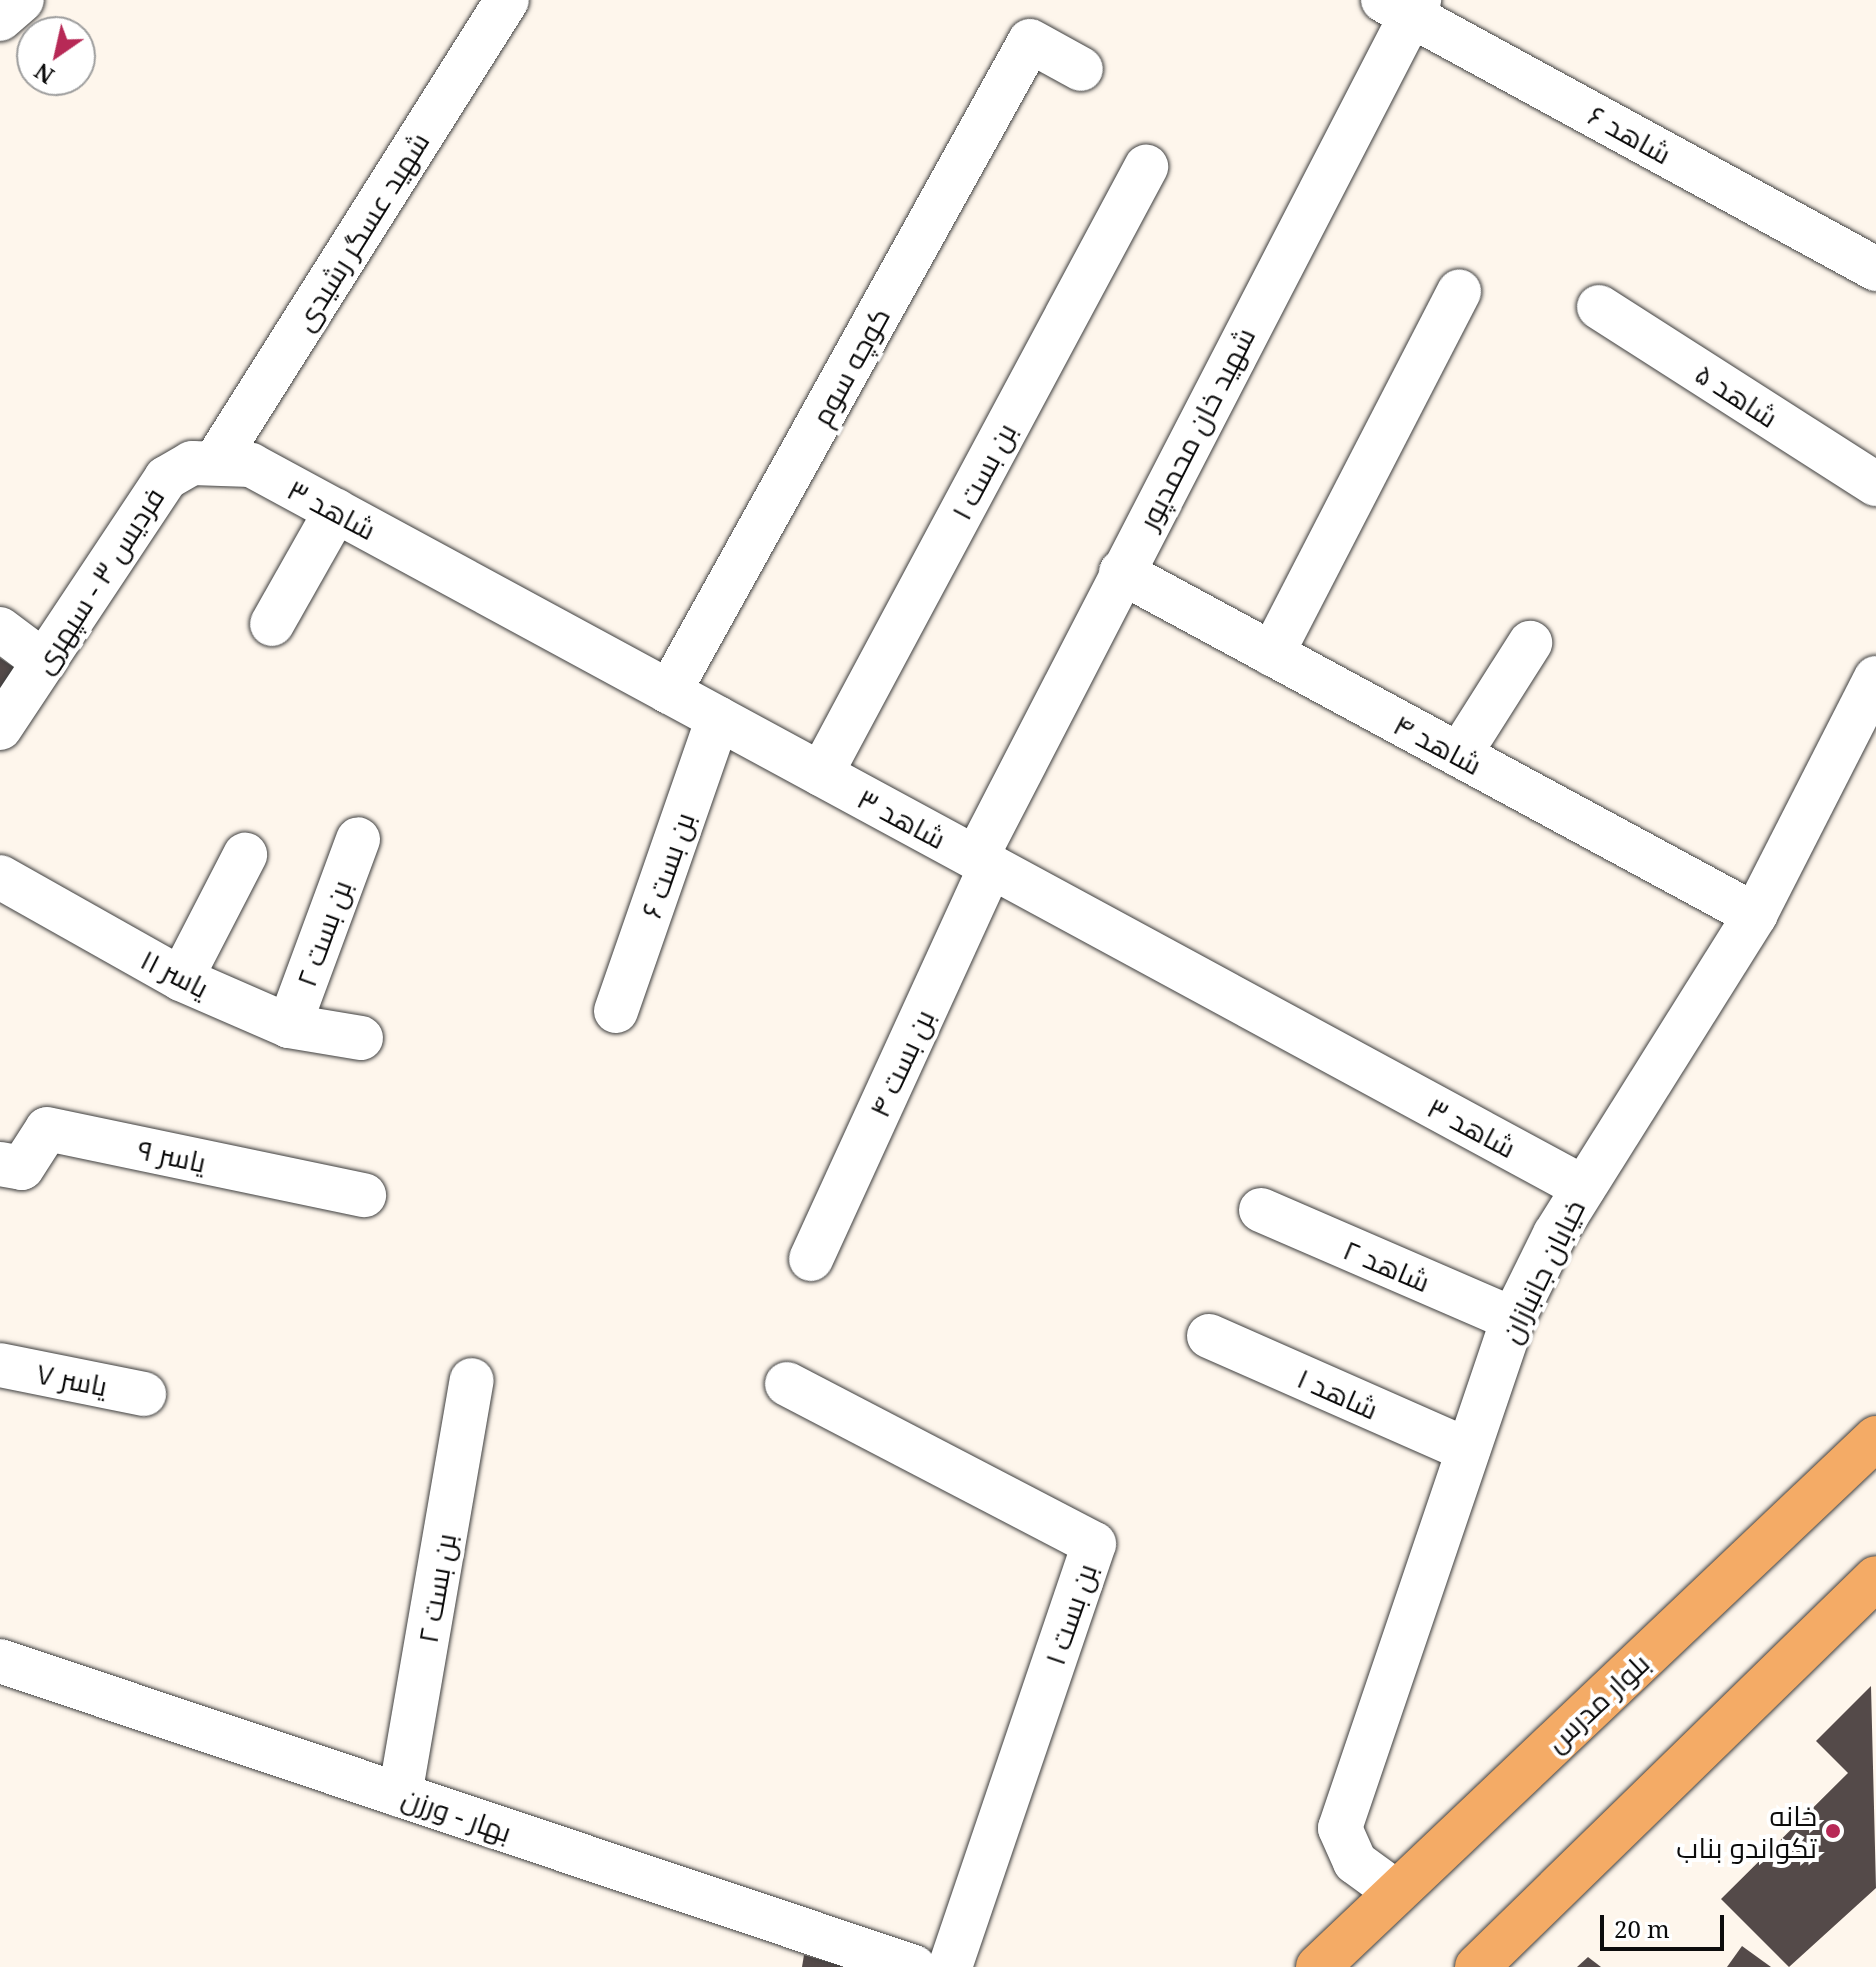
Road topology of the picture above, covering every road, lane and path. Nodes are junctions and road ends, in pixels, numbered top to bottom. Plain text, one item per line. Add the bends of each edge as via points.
1 (22, 0) edge
2 (507, 0) edge
3 (1404, 5) edge
4 (0, 19) edge
5 (1081, 69) dead end
6 (1146, 167) dead end
7 (1876, 269) edge
8 (1459, 291) dead end
9 (1599, 307) dead end
10 (216, 461) junction
11 (1876, 484) edge
12 (336, 511) junction
13 (1121, 572) junction
14 (272, 624) dead end
15 (0, 629) edge
16 (1530, 643) dead end
17 (1272, 654) junction
18 (44, 662) junction
19 (1876, 678) edge
20 (669, 692) junction
21 (718, 718) junction
22 (0, 728) edge
23 (1459, 755) junction
24 (821, 774) junction
25 (358, 839) dead end
26 (245, 855) dead end
27 (984, 862) junction
28 (0, 877) edge
29 (1755, 915) junction
30 (181, 979) junction
31 (616, 1011) dead end
32 (289, 1026) junction
33 (361, 1038) dead end
34 (0, 1164) edge
35 (1584, 1188) junction
36 (364, 1195) dead end
37 (1261, 1210) dead end
38 (811, 1259) dead end
39 (1513, 1319) junction
40 (1209, 1336) dead end
41 (0, 1365) edge
42 (472, 1380) dead end
43 (787, 1384) dead end
44 (144, 1394) dead end
45 (1876, 1438) edge
46 (1468, 1450) junction
47 (1876, 1578) edge
48 (0, 1661) edge
49 (400, 1795) junction
50 (1396, 1892) junction
51 (914, 1967) edge
52 (950, 1967) edge
53 (1318, 1967) edge
54 (1477, 1967) edge

1 - 4 street
2 - 10 street, شهید عسگر رشیدی
3 - 7 street, شاهد ۶
3 - 13 street, شهید خان محمدپور
5 - 20 street, کوچه سوم via 1030,41
6 - 24 street, بن بست ۱
8 - 17 street
9 - 11 street, شاهد ۵
10 - 12 street, شاهد ۳ via 251,465
10 - 18 street, فردیس ۳ - سپهری via 177,470 158,486
12 - 14 street
12 - 20 street, شاهد ۳
13 - 17 street, شاهد ۴
13 - 27 street, شهید خان محمدپور
15 - 18 street
16 - 23 street
17 - 23 street, شاهد ۴
18 - 22 street, فردیس ۳ - سپهری
19 - 29 street, خیابان جانبازان
20 - 21 street, شاهد ۳
21 - 24 street, شاهد ۳
21 - 31 street, بن بست ۶
23 - 29 street, شاهد ۴
24 - 27 street, شاهد ۳
25 - 32 street, بن بست ۲
26 - 30 street
27 - 35 street, شاهد ۳
27 - 38 street, بن بست ۴
28 - 30 street, یاسر ۱۱
29 - 35 street, خیابان جانبازان
30 - 32 street, یاسر ۱۱
32 - 33 street, یاسر ۱۱
34 - 36 street, یاسر ۹ via 22,1168 47,1129
35 - 39 street, خیابان جانبازان
37 - 39 street, شاهد ۲
39 - 46 street, خیابان جانبازان
40 - 46 street, شاهد ۱
41 - 44 street, یاسر ۷
42 - 49 street, بن بست ۲
43 - 52 street, بن بست ۱ via 1094,1544
45 - 50 main road, بلوار مدرس
46 - 50 street, خیابان جانبازان via 1340,1828 1355,1862
47 - 54 main road
48 - 49 street, بهار - ورزن
49 - 51 street, بهار - ورزن
50 - 53 main road, بلوار مدرس

